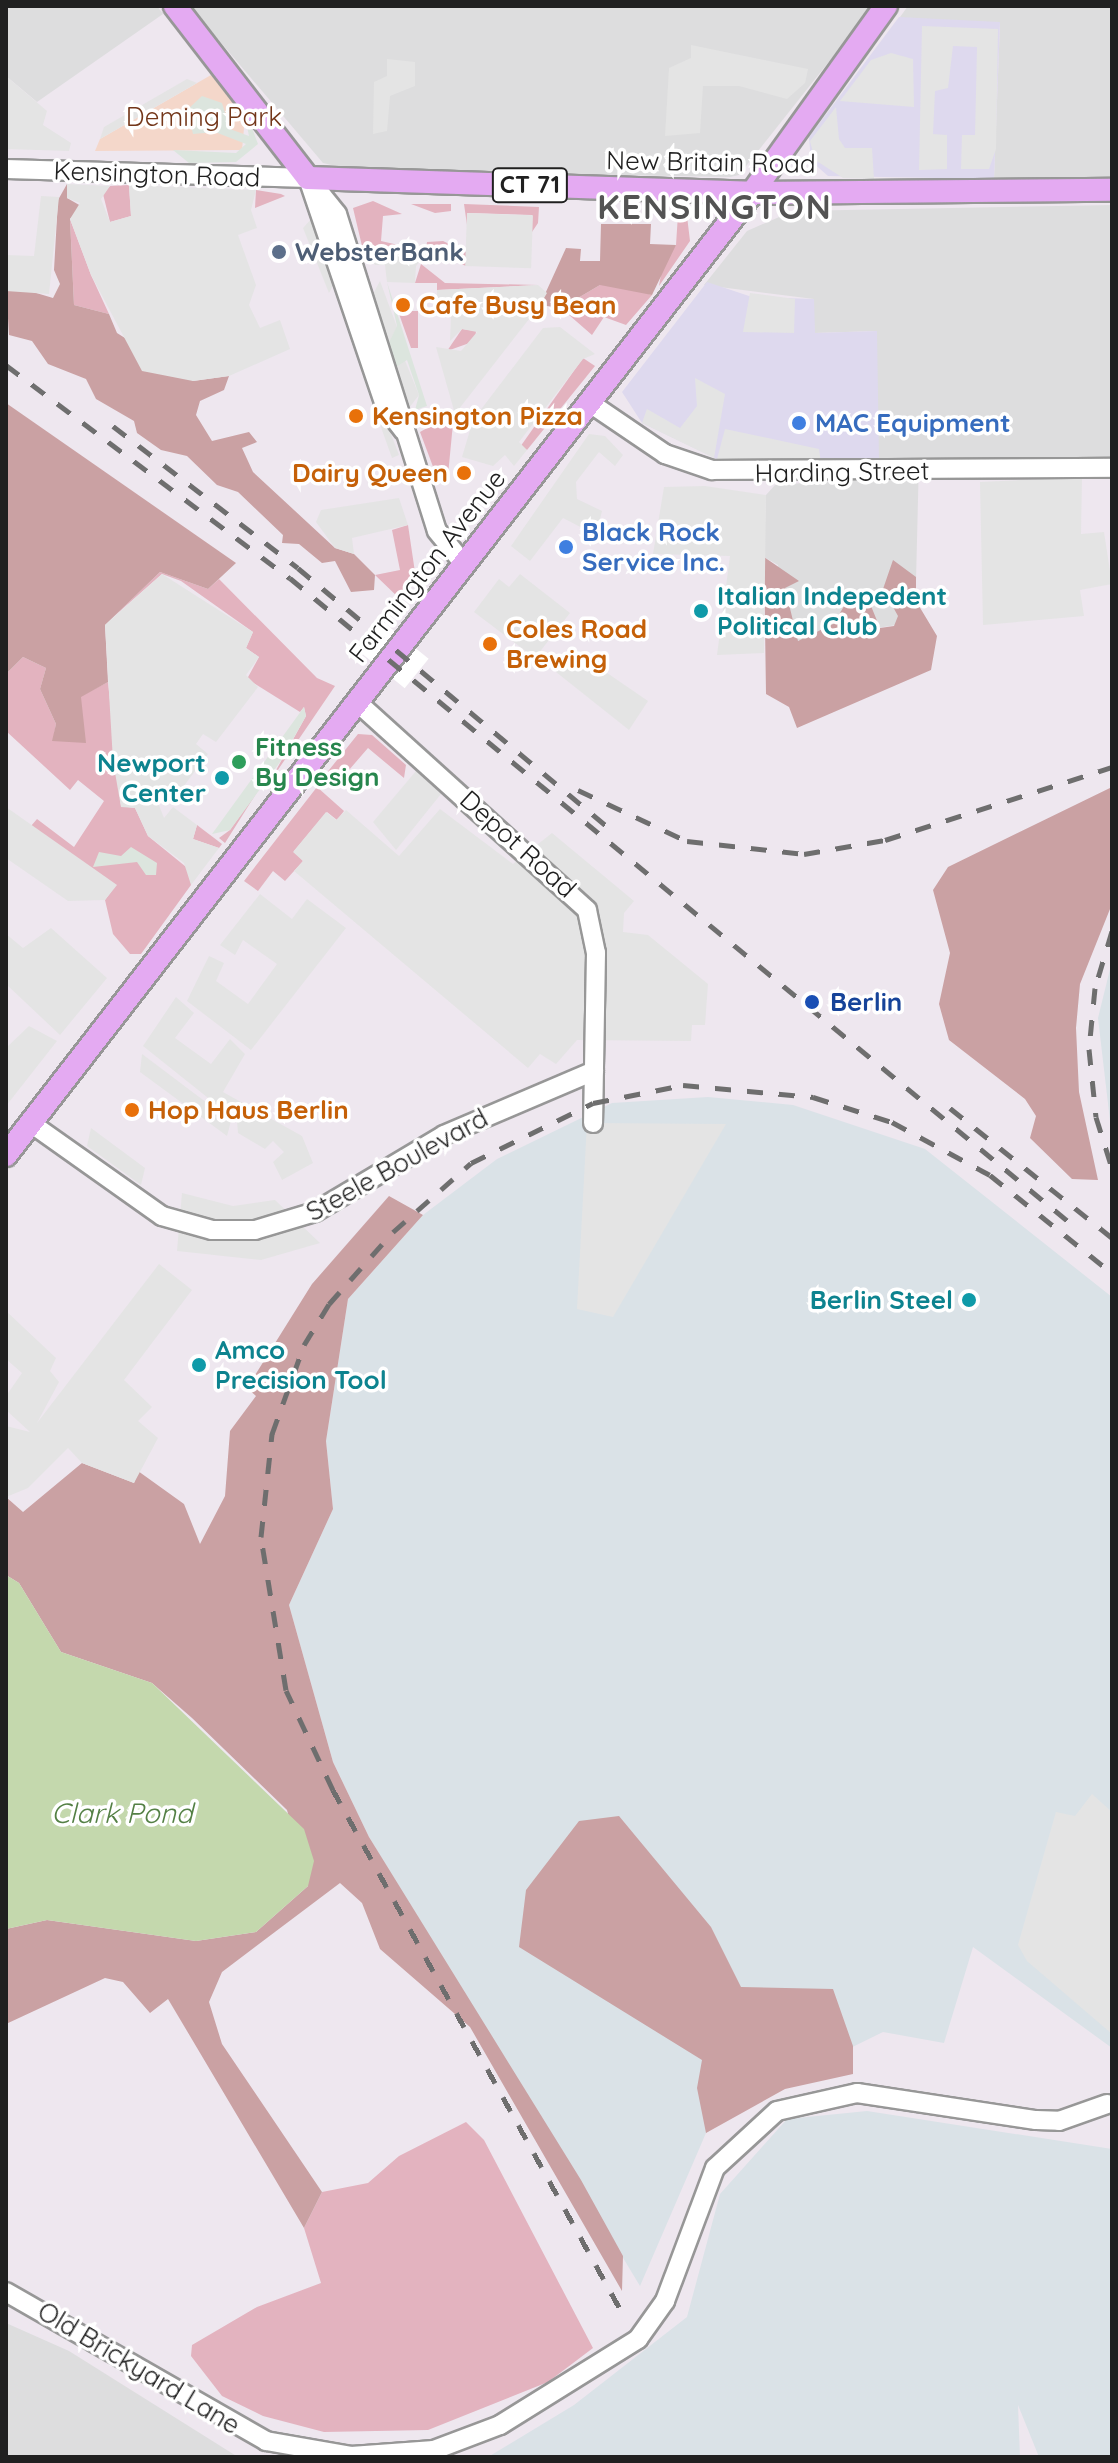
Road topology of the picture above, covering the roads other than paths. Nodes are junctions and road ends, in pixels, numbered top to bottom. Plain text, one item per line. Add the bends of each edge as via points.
1 (175, 6) edge
2 (886, 6) edge
3 (6, 169) edge
4 (308, 178) junction
5 (1112, 190) edge
6 (752, 193) junction
7 (590, 403) junction
8 (1112, 468) edge
9 (464, 564) junction
10 (357, 702) junction
11 (594, 1071) junction
12 (593, 1123) dead end
13 (32, 1124) junction
14 (6, 1155) edge
15 (1107, 2104) dead end
16 (6, 2292) edge

1 - 4 main road
2 - 6 main road, Farmington Avenue
3 - 4 street, Kensington Road
4 - 6 main road, New Britain Road / CT 71
4 - 9 street via 346,262 442,542
5 - 6 main road, New Britain Road / CT 71
6 - 7 main road, Farmington Avenue
7 - 8 street, Harding Street via 665,454 712,470
7 - 9 main road, Farmington Avenue
9 - 10 main road, Farmington Avenue
10 - 11 street, Depot Road via 580,898 596,945
10 - 13 main road, Farmington Avenue
11 - 12 street, Depot Road
11 - 13 street, Steele Boulevard via 444,1135 315,1212 255,1230 212,1230 162,1216
13 - 14 main road, Farmington Avenue
15 - 16 street, Old Brickyard Lane via 1059,2121 1036,2120 857,2093 777,2111 715,2168 665,2301 638,2339 500,2425 434,2450 351,2456 266,2441 228,2425 87,2333

